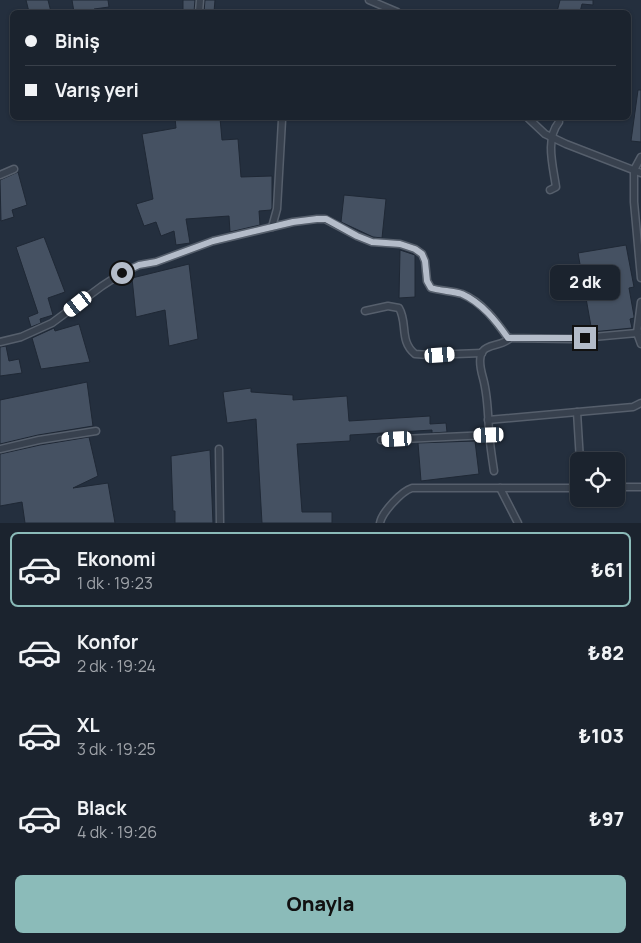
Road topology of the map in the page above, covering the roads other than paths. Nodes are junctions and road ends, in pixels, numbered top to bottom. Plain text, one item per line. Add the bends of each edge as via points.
1 (369, 0) edge
2 (393, 10) edge
3 (282, 120) dead end
4 (530, 120) edge
5 (559, 122) dead end
6 (552, 138) junction
7 (641, 157) edge
8 (14, 169) dead end
9 (638, 172) edge
10 (0, 175) edge
11 (550, 190) dead end
12 (272, 227) junction
13 (639, 238) edge
14 (641, 278) edge
15 (641, 302) edge
16 (365, 311) dead end
17 (639, 332) edge
18 (510, 338) junction
19 (0, 342) edge
20 (641, 344) edge
21 (482, 353) junction
22 (641, 403) edge
23 (576, 412) junction
24 (488, 420) junction
25 (96, 431) dead end
26 (489, 435) junction
27 (381, 440) dead end
28 (0, 449) edge
29 (219, 449) dead end
30 (579, 452) edge
31 (494, 471) dead end
32 (641, 487) edge
33 (500, 488) junction
34 (570, 488) edge
35 (625, 488) edge
36 (220, 523) edge
37 (380, 523) edge
38 (518, 523) edge

1 - 2 street
3 - 12 street via 277,209
4 - 6 street
5 - 6 street via 552,131
6 - 9 street
6 - 11 street via 556,187
7 - 9 street
8 - 10 street
9 - 13 street via 634,202
12 - 18 street via 326,219 372,242 400,244 415,249 425,261 431,288 472,300
12 - 19 street via 213,241 139,265 102,286 52,322 21,337
13 - 14 street
15 - 17 street
16 - 21 street via 388,306 399,308 407,345 415,354
17 - 18 street via 571,339
17 - 20 street
18 - 21 street via 507,342 486,348
21 - 24 street
22 - 23 street via 633,407
23 - 24 street
23 - 30 street
24 - 26 street
25 - 28 street
26 - 27 street
26 - 31 street
29 - 36 street
32 - 35 street
33 - 34 street
33 - 37 street via 407,490 384,514
33 - 38 street

